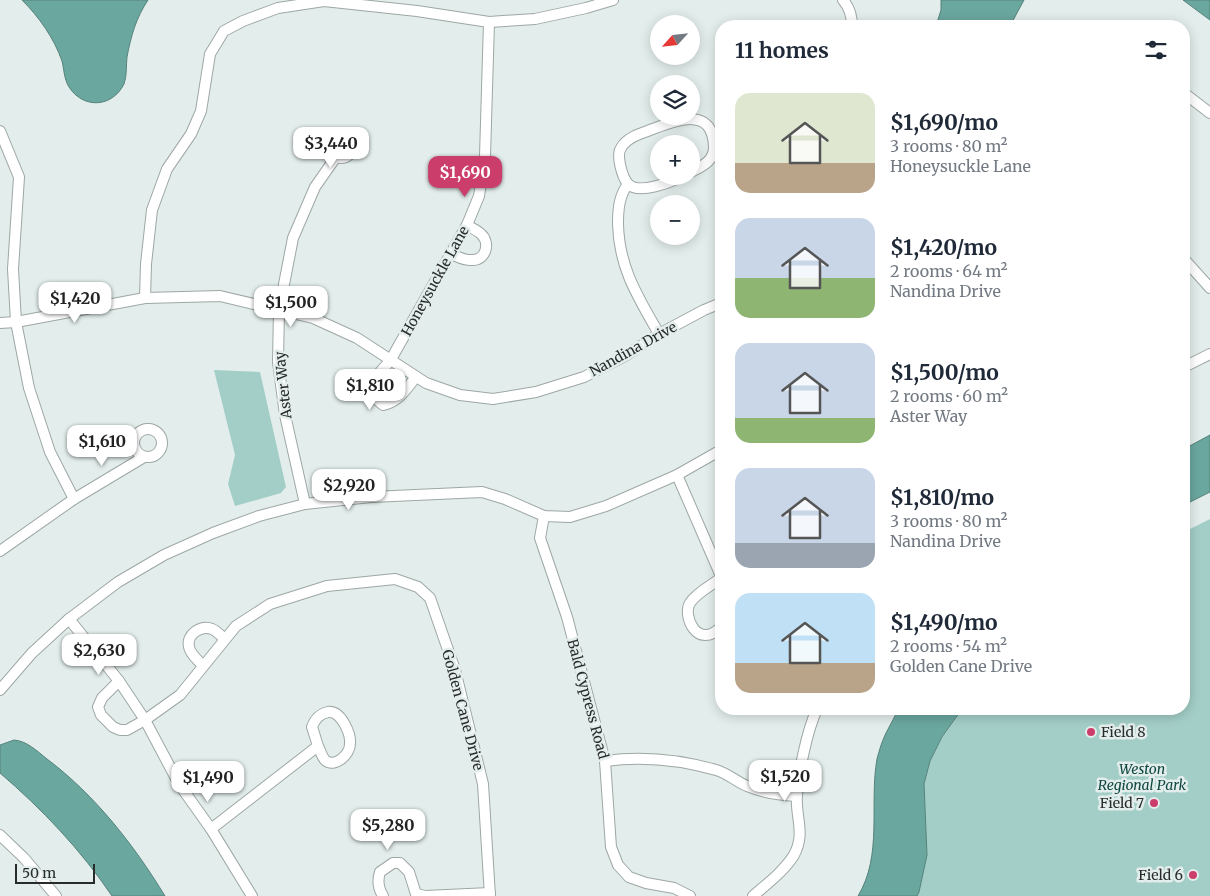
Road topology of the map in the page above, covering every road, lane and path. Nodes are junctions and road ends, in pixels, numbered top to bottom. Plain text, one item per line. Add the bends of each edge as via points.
1 (613, 0) edge
2 (849, 2) edge
3 (852, 20) edge
4 (489, 22) junction
5 (1190, 98) edge
6 (1210, 114) edge
7 (0, 131) edge
8 (336, 158) dead end
9 (700, 168) edge
10 (628, 184) junction
11 (659, 185) edge
12 (467, 225) junction
13 (451, 254) junction
14 (1190, 265) edge
15 (1210, 288) edge
16 (146, 298) junction
17 (715, 305) edge
18 (279, 310) junction
19 (16, 322) junction
20 (0, 323) edge
21 (660, 334) junction
22 (1210, 354) edge
23 (390, 361) junction
24 (1190, 364) edge
25 (416, 377) junction
26 (715, 453) edge
27 (144, 456) dead end
28 (677, 475) junction
29 (74, 499) junction
30 (305, 504) junction
31 (544, 516) junction
32 (0, 551) edge
33 (715, 563) edge
34 (715, 582) edge
35 (69, 619) junction
36 (715, 632) edge
37 (225, 639) junction
38 (203, 666) junction
39 (119, 681) junction
40 (0, 690) edge
41 (814, 715) edge
42 (145, 720) junction
43 (318, 746) junction
44 (605, 761) junction
45 (796, 796) junction
46 (211, 829) junction
47 (0, 835) edge
48 (490, 894) edge
49 (415, 895) edge
50 (56, 896) edge
51 (252, 896) edge
52 (383, 896) edge
53 (690, 896) edge
54 (753, 896) edge

1 - 4 street via 535,19
2 - 3 street
4 - 12 street, Honeysuckle Lane via 485,156 479,196
4 - 16 street via 324,1 278,8 224,31 210,54 201,111 191,134 167,169 152,210
5 - 6 street
7 - 19 street via 19,177 13,269
8 - 18 street, Aster Way via 315,187 293,238
9 - 10 street via 714,153 714,138 707,124 692,117 678,119 631,138 620,148 618,160
10 - 11 street via 647,188
10 - 21 street via 622,192 618,211 618,242 633,288
12 - 13 street, Honeysuckle Lane
12 - 13 street via 485,239 484,254 476,260
13 - 23 street, Honeysuckle Lane
14 - 15 street
16 - 18 street, Nandina Drive via 220,296
16 - 19 street, Nandina Drive
17 - 21 street, Nandina Drive
18 - 23 street, Nandina Drive via 313,318 357,338
18 - 30 street, Aster Way via 278,362 285,416
19 - 20 street, Nandina Drive
19 - 29 street via 30,388 50,452
21 - 25 street, Nandina Drive via 584,377 536,392 493,399 460,395
22 - 24 street
23 - 25 street, Nandina Drive
23 - 25 street, Honeysuckle Lane via 370,388 370,394 383,405 392,404
26 - 28 street
27 - 29 street
28 - 31 street via 606,506 570,517
28 - 33 street
29 - 32 street
30 - 31 street via 371,496 482,492
30 - 35 street via 212,533 164,555 118,582
31 - 44 street, Bald Cypress Road via 540,538 567,617
34 - 36 street via 696,596 687,609 696,632 707,636
35 - 39 street
35 - 40 street via 32,653
37 - 38 street, Golden Cane Drive
37 - 38 street via 214,630 205,628 194,632 189,646
37 - 48 street, Golden Cane Drive via 236,626 270,604 327,586 395,579 418,586 430,598 455,670 483,784
38 - 42 street, Golden Cane Drive via 180,695
39 - 42 street
39 - 42 street, Golden Cane Drive via 102,698 98,707 101,715 112,727 120,730 127,730
41 - 45 street
42 - 46 street via 180,784
43 - 43 street via 312,727 315,719 321,714 337,714 343,720 351,743 349,751 337,762 330,762
43 - 46 street
44 - 45 street via 624,758 673,761 718,770 748,787 770,794
44 - 53 street, Bald Cypress Road via 611,847 618,865 629,876 674,888
45 - 54 street via 801,835 794,855
46 - 51 street
47 - 50 street
48 - 49 street
49 - 52 street via 409,872 400,863 393,863 380,872 378,879

